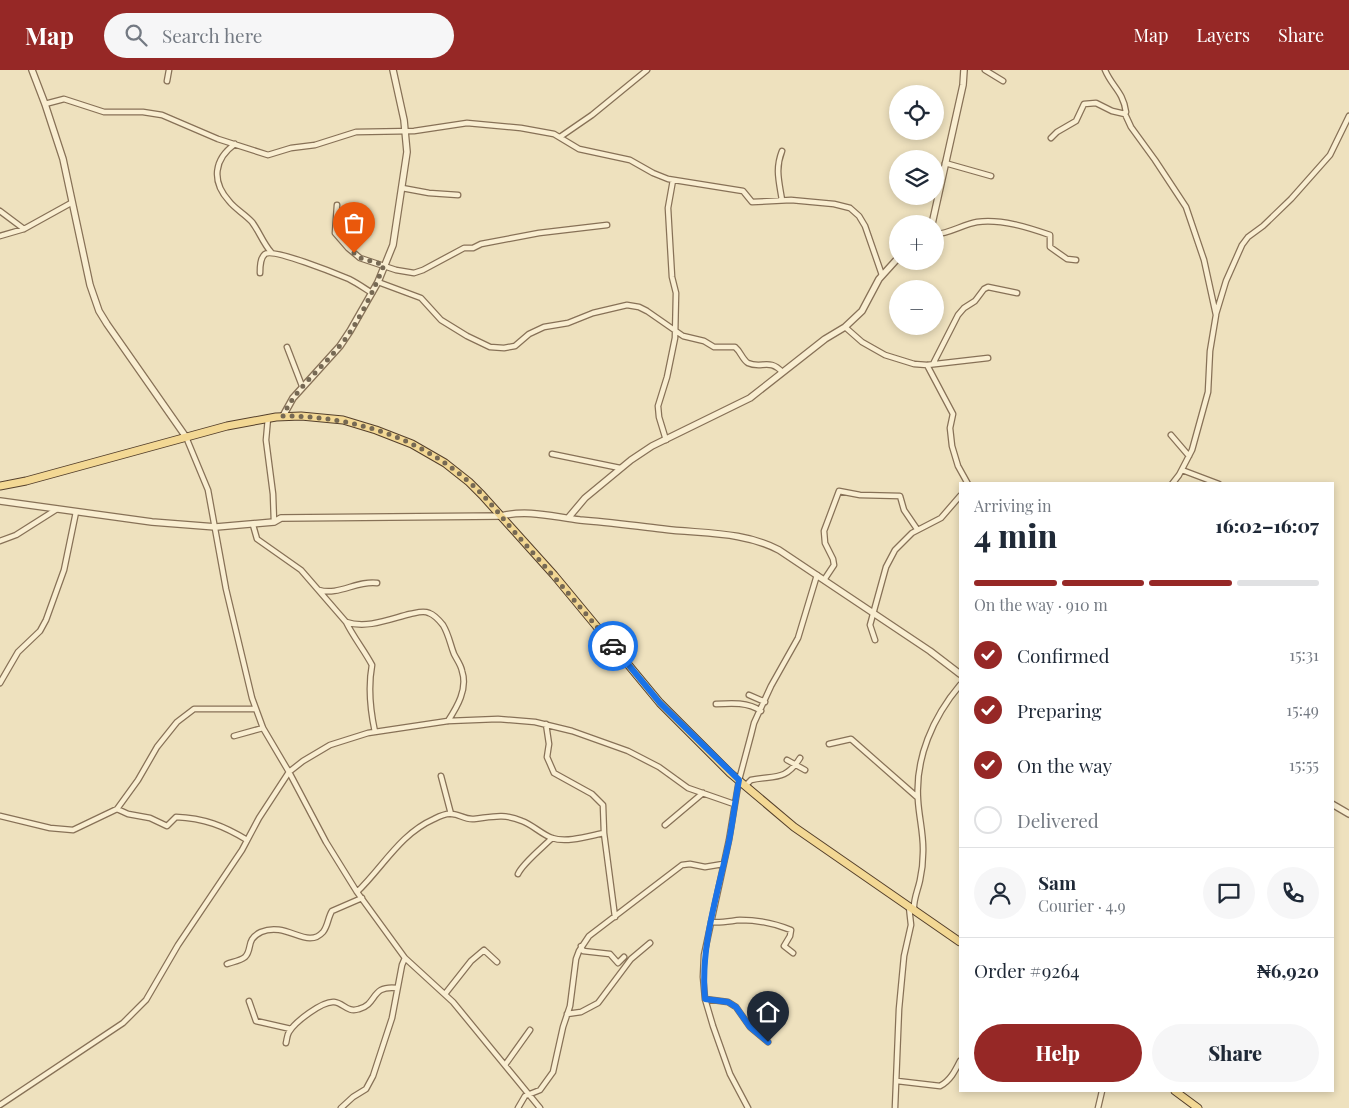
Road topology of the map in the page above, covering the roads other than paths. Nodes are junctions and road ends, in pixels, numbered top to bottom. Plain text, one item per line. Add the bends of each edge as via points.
1 (32, 70) edge
2 (170, 70) edge
3 (393, 70) edge
4 (646, 70) edge
5 (964, 70) edge
6 (985, 70) edge
7 (1105, 70) edge
8 (167, 81) dead end
9 (1003, 81) dead end
10 (45, 104) junction
11 (1125, 114) junction
12 (1349, 116) edge
13 (406, 131) junction
14 (560, 137) junction
15 (1051, 138) dead end
16 (235, 144) junction
17 (782, 151) dead end
18 (945, 163) junction
19 (991, 176) dead end
20 (673, 180) junction
21 (402, 188) junction
22 (458, 195) dead end
23 (782, 200) junction
24 (72, 203) junction
25 (337, 205) dead end
26 (0, 211) edge
27 (934, 215) edge
28 (607, 225) dead end
29 (24, 228) junction
30 (944, 233) edge
31 (0, 236) edge
32 (271, 252) junction
33 (1076, 260) dead end
34 (384, 265) junction
35 (889, 268) edge
36 (260, 273) dead end
37 (882, 275) junction
38 (378, 282) junction
39 (372, 293) junction
40 (1017, 293) dead end
41 (1220, 300) junction
42 (1214, 306) junction
43 (1216, 315) junction
44 (845, 327) junction
45 (675, 331) junction
46 (286, 348) dead end
47 (988, 358) dead end
48 (933, 364) junction
49 (927, 365) junction
50 (782, 372) junction
51 (302, 386) junction
52 (283, 416) junction
53 (268, 418) junction
54 (1171, 435) dead end
55 (186, 437) junction
56 (666, 440) junction
57 (552, 454) dead end
58 (1188, 456) junction
59 (620, 468) junction
60 (1182, 470) junction
61 (967, 482) edge
62 (1173, 482) edge
63 (1214, 482) edge
64 (0, 486) edge
65 (959, 497) edge
66 (0, 500) edge
67 (57, 509) junction
68 (76, 512) junction
69 (501, 516) junction
70 (569, 517) junction
71 (274, 522) junction
72 (253, 525) junction
73 (216, 527) junction
74 (917, 529) junction
75 (0, 541) edge
76 (816, 575) junction
77 (824, 580) junction
78 (377, 583) dead end
79 (318, 589) junction
80 (874, 614) junction
81 (346, 622) junction
82 (875, 640) dead end
83 (959, 673) edge
84 (0, 683) edge
85 (959, 685) edge
86 (749, 695) dead end
87 (765, 702) junction
88 (716, 704) dead end
89 (256, 709) junction
90 (761, 711) junction
91 (448, 721) junction
92 (546, 724) junction
93 (263, 728) junction
94 (375, 732) junction
95 (234, 736) dead end
96 (829, 744) dead end
97 (800, 758) dead end
98 (787, 760) dead end
99 (796, 764) junction
100 (805, 770) dead end
101 (289, 772) junction
102 (441, 776) dead end
103 (739, 780) junction
104 (745, 786) junction
105 (703, 792) junction
106 (917, 797) junction
107 (734, 804) junction
108 (1334, 805) edge
109 (117, 809) junction
110 (451, 814) junction
111 (1349, 814) edge
112 (0, 816) edge
113 (665, 825) dead end
114 (604, 833) junction
115 (552, 838) junction
116 (247, 840) junction
117 (723, 864) junction
118 (518, 874) dead end
119 (357, 892) junction
120 (362, 898) junction
121 (912, 908) junction
122 (615, 917) junction
123 (711, 922) junction
124 (959, 941) edge
125 (650, 943) dead end
126 (581, 946) junction
127 (793, 953) dead end
128 (624, 957) dead end
129 (405, 958) junction
130 (497, 962) dead end
131 (227, 964) dead end
132 (397, 988) junction
133 (445, 994) junction
134 (705, 999) junction
135 (249, 1000) dead end
136 (567, 1014) junction
137 (291, 1029) junction
138 (530, 1030) dead end
139 (768, 1042) dead end
140 (286, 1043) dead end
141 (959, 1063) edge
142 (505, 1065) junction
143 (897, 1081) junction
144 (1102, 1092) edge
145 (1176, 1092) edge
146 (529, 1094) junction
147 (0, 1105) edge
148 (341, 1108) edge
149 (518, 1108) edge
150 (540, 1108) edge
151 (748, 1108) edge
152 (895, 1108) edge
153 (1098, 1108) edge
154 (1198, 1108) edge

1 - 10 street
2 - 8 street
3 - 13 street
4 - 14 street
5 - 18 street
6 - 9 street
7 - 11 street via 1122,95
10 - 16 street via 64,99 104,112 162,115
10 - 24 street via 63,159
11 - 15 street via 1096,103 1084,104 1076,120
11 - 42 street via 1186,207 1204,260
12 - 41 street via 1330,155 1292,199 1242,245
13 - 14 street via 467,123 522,128
13 - 16 street via 356,132 268,156
13 - 21 street via 408,152
14 - 20 street via 579,149 630,160
16 - 32 street via 220,160 219,183 228,201 252,223
17 - 23 street via 778,176
18 - 19 street
18 - 27 street
20 - 23 street via 741,190 755,202
20 - 45 street via 668,208 672,278 676,293
21 - 22 street via 429,194
21 - 34 street via 393,245
23 - 37 street via 850,208 865,226
24 - 29 street
24 - 55 street via 90,285 100,311
25 - 34 street via 334,231 337,236 360,258
26 - 29 street
28 - 34 street via 539,233 464,248 414,273
29 - 31 street
30 - 33 street via 976,222 1017,225 1050,236 1050,247
32 - 36 street via 263,256
32 - 39 street via 344,277
34 - 38 street
35 - 37 street
37 - 44 street via 862,311
38 - 39 street
38 - 45 street via 421,298 441,320 496,348 515,346 544,327 627,305 647,311
39 - 51 street via 340,346
40 - 48 street via 984,289 958,315
41 - 42 street
41 - 43 street
42 - 43 street
43 - 58 street via 1208,392
44 - 49 street via 885,356
44 - 50 street
45 - 50 street via 714,347 735,347 747,362 773,365
45 - 56 street via 668,377 658,406
46 - 51 street
47 - 48 street
48 - 49 street
49 - 61 street via 953,414 950,428 952,446
50 - 56 street via 750,398
51 - 52 street
52 - 53 main road
52 - 69 main road via 343,420 412,444 458,472
53 - 55 main road
53 - 71 street via 266,440
54 - 58 street
55 - 64 main road
55 - 73 street via 208,490
56 - 59 street
57 - 59 street
58 - 60 street
59 - 70 street via 584,498
60 - 62 street
60 - 63 street
65 - 74 street via 941,518
66 - 67 street
67 - 68 street
67 - 75 street via 16,535
68 - 73 street
68 - 84 street via 64,570 46,620 40,631 18,652
69 - 70 street via 524,513
69 - 71 street via 281,518
69 - 103 main road via 660,703
70 - 76 street via 747,538 769,545
71 - 72 street
72 - 73 street
72 - 79 street via 257,539 296,566
73 - 89 street via 226,589
74 - 77 street via 904,510 900,496 839,491 824,531 834,566
74 - 80 street via 904,540 888,562
76 - 77 street
76 - 87 street via 800,632
77 - 80 street
78 - 79 street via 328,591
79 - 81 street
80 - 82 street via 870,628
80 - 83 street
81 - 91 street via 379,623 400,615 422,612 438,619 449,637 464,679 459,703
81 - 94 street via 372,665 369,693
85 - 106 street via 944,706 924,748 918,772
86 - 87 street
87 - 90 street
88 - 90 street via 753,705
89 - 93 street
89 - 109 street via 194,710 177,722 157,746
90 - 103 street via 754,723
91 - 92 street via 498,719
91 - 94 street
92 - 105 street via 628,751 685,786
92 - 114 street via 547,757 551,768 557,775 588,791 603,805
93 - 95 street
93 - 101 street
94 - 101 street via 330,745
96 - 106 street via 851,739
97 - 99 street
98 - 99 street
99 - 100 street
99 - 104 street via 778,778 751,780
101 - 116 street
101 - 119 street
102 - 110 street
103 - 104 main road
103 - 107 street
104 - 121 main road via 794,827
105 - 107 street
105 - 113 street
106 - 121 street via 924,841 922,868
107 - 117 street
108 - 111 street
109 - 112 street via 73,830
109 - 116 street via 167,826 176,817 205,821
110 - 115 street via 473,819 510,817 524,821
110 - 119 street via 426,822 406,837
114 - 115 street
114 - 122 street
115 - 118 street via 520,868
116 - 147 street via 146,1000 123,1023
117 - 122 street via 706,867 682,865
117 - 123 street
119 - 120 street
120 - 129 street
120 - 131 street via 332,911 318,936 307,939 277,929 262,932 249,943 247,954 242,959
121 - 124 main road
121 - 143 street via 899,1009
122 - 126 street via 595,930
123 - 127 street via 770,922 791,930 784,946
123 - 134 street via 704,955
125 - 136 street via 631,959 598,1003 581,1012
126 - 128 street via 583,951 610,954 618,963
126 - 136 street via 573,971
129 - 132 street
129 - 133 street
130 - 133 street via 484,950 470,961
132 - 137 street via 380,989 360,1009 346,1009 336,1002 323,1004
132 - 148 street via 388,1029 369,1084
133 - 142 street
134 - 139 street via 728,1002 736,1007 750,1027
134 - 151 street via 730,1074
135 - 137 street via 256,1022
136 - 146 street via 551,1077 540,1090
137 - 140 street
138 - 142 street
141 - 143 street via 953,1075 940,1086
142 - 146 street
143 - 152 street
144 - 153 street
145 - 154 main road
146 - 149 street
146 - 150 street

